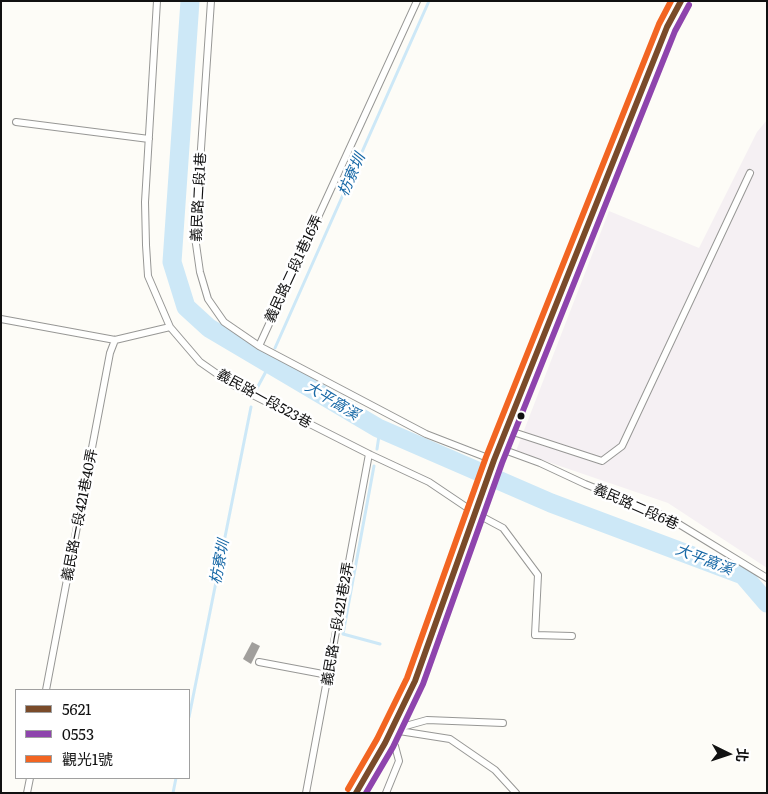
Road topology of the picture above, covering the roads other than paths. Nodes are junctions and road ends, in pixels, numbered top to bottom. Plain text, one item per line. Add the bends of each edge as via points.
1 (157, 1) edge
2 (210, 1) edge
3 (418, 1) edge
4 (681, 1) edge
5 (16, 122) dead end
6 (149, 139) junction
7 (750, 173) dead end
8 (1, 319) edge
9 (170, 326) junction
10 (115, 340) junction
11 (258, 346) junction
12 (507, 430) junction
13 (369, 454) junction
14 (497, 454) junction
15 (474, 513) junction
16 (767, 578) edge
17 (572, 636) dead end
18 (259, 662) dead end
19 (328, 675) junction
20 (46, 689) edge
21 (503, 723) dead end
22 (390, 734) junction
23 (30, 779) edge
24 (27, 793) edge
25 (306, 793) edge
26 (356, 793) edge
27 (386, 793) edge
28 (516, 793) edge

1 - 6 lane, 義民路一段523巷
2 - 11 lane, 義民路二段1巷 via 195,237 208,299 224,322
3 - 11 lane, 義民路二段1巷16弄
4 - 12 street via 663,37
5 - 6 lane
6 - 9 lane, 義民路一段523巷 via 145,202 148,276
7 - 12 lane via 622,446 602,461
8 - 10 lane
9 - 10 lane
9 - 13 lane, 義民路一段523巷 via 200,362 233,385
10 - 20 lane, 義民路一段421巷40弄
11 - 14 lane, 義民路二段1巷 via 426,434
12 - 14 street
13 - 15 lane, 義民路一段523巷 via 429,482
13 - 19 lane, 義民路一段421巷2弄
14 - 15 street
14 - 16 lane, 義民路二段6巷 via 540,463 669,518
15 - 17 lane, 義民路一段523巷 via 503,528 538,575 535,634
15 - 22 street via 416,681
18 - 19 lane
19 - 25 lane, 義民路一段421巷2弄
21 - 22 lane via 427,720
22 - 26 street
22 - 27 lane via 398,760
22 - 28 lane via 450,739 495,770
23 - 24 lane

